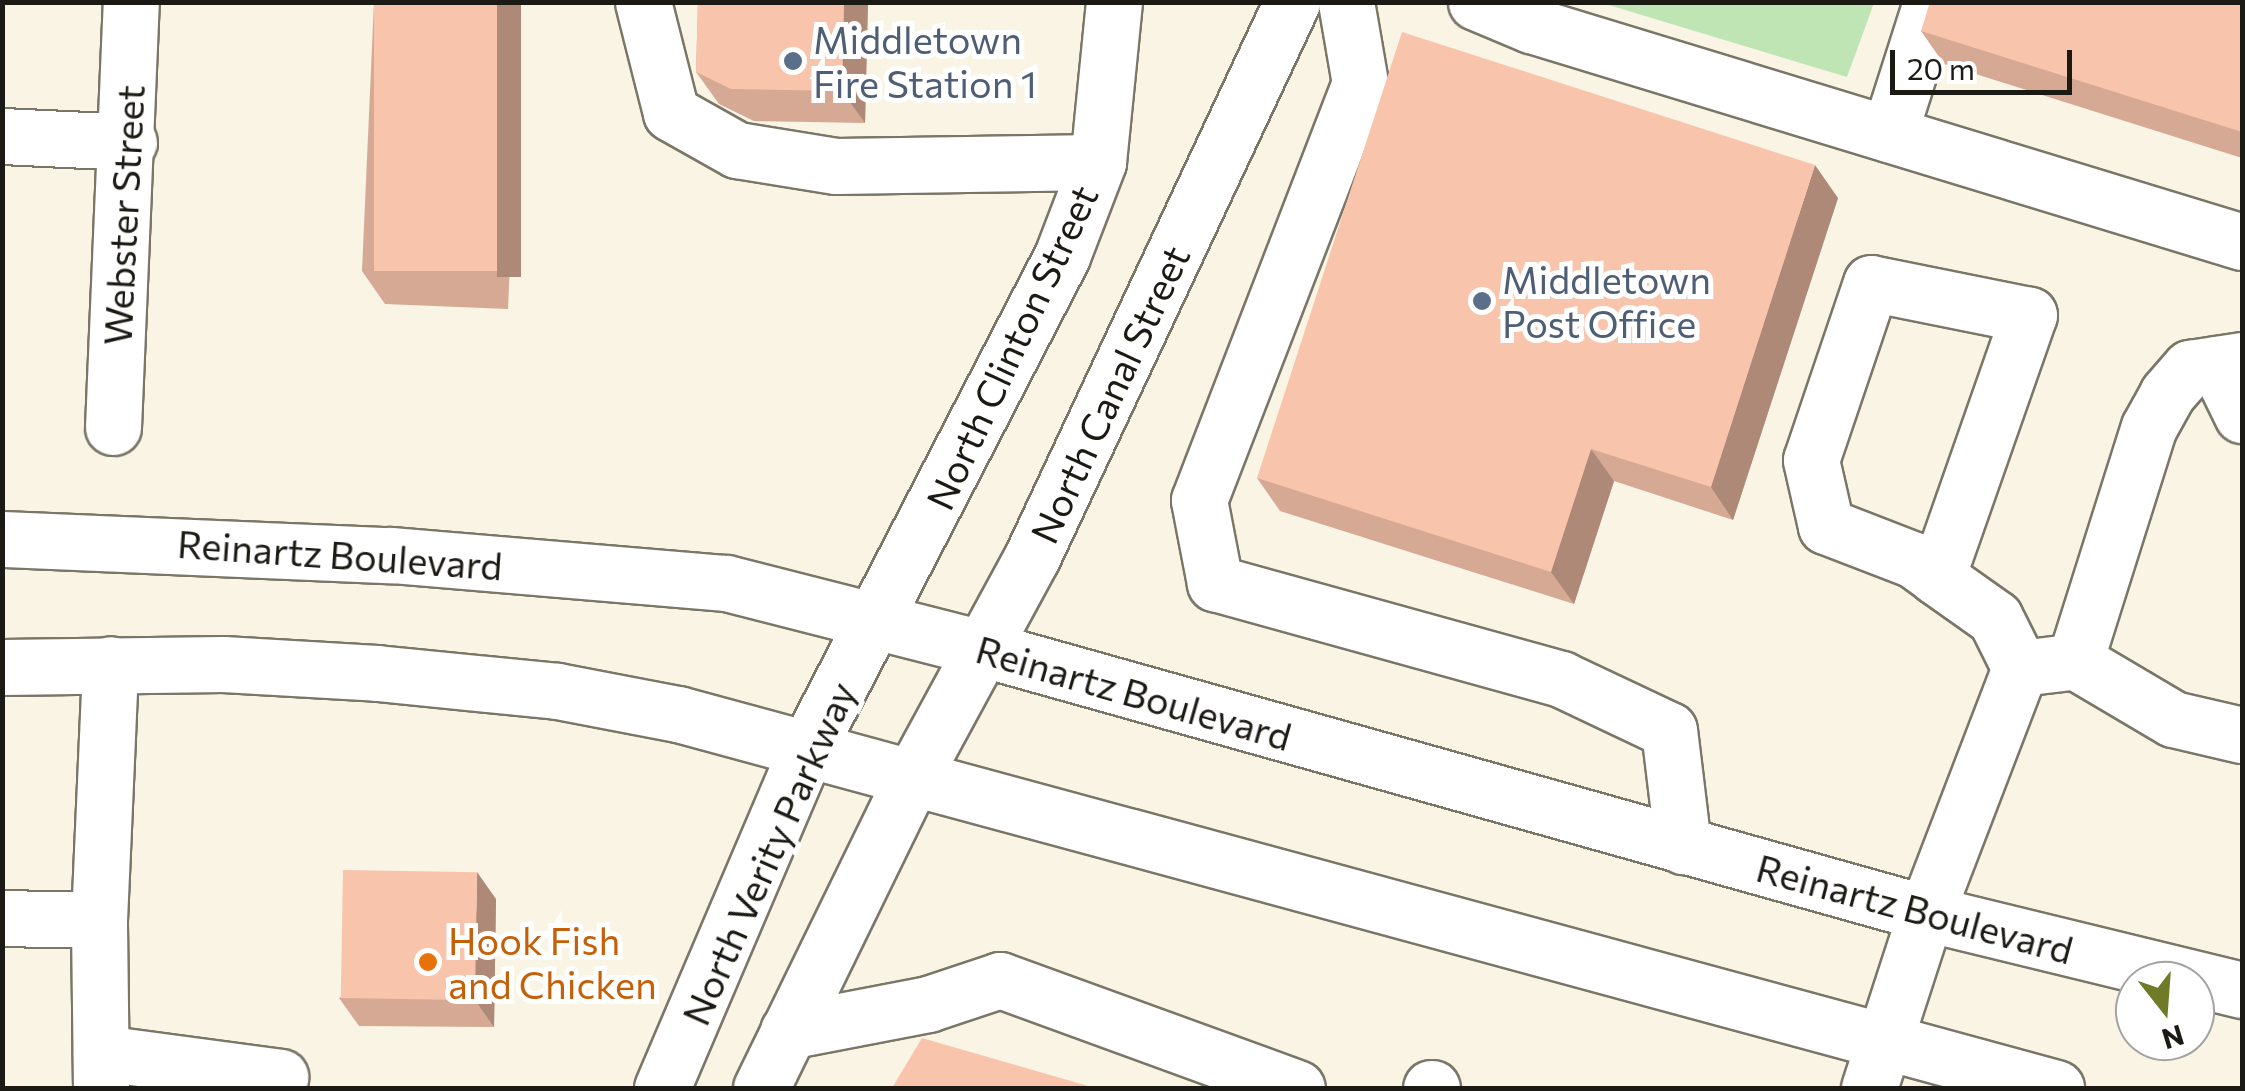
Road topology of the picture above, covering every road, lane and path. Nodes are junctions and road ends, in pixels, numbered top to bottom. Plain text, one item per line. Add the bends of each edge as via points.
1 (131, 2) edge
2 (643, 2) edge
3 (1114, 2) edge
4 (1292, 2) edge
5 (1346, 2) edge
6 (1476, 2) edge
7 (1932, 2) edge
8 (1889, 134) junction
9 (2, 136) edge
10 (130, 142) junction
11 (1098, 162) junction
12 (2242, 242) edge
13 (2230, 362) edge
14 (2242, 416) edge
15 (113, 427) dead end
16 (2, 539) edge
17 (1937, 577) junction
18 (878, 621) junction
19 (984, 649) junction
20 (2074, 661) junction
21 (110, 664) junction
22 (2, 667) edge
23 (2020, 668) junction
24 (2242, 735) edge
25 (806, 750) junction
26 (912, 778) junction
27 (1683, 846) junction
28 (1926, 913) junction
29 (2, 918) edge
30 (99, 920) junction
31 (2242, 990) edge
32 (788, 1031) junction
33 (1876, 1067) edge
34 (101, 1071) edge
35 (280, 1077) dead end
36 (662, 1088) edge
37 (760, 1088) edge
38 (1297, 1088) edge
39 (2056, 1088) edge

1 - 10 main road, Webster Street
2 - 11 main road via 671,113 738,150 836,166
3 - 11 main road, North Clinton Street
4 - 19 main road, North Canal Street
5 - 27 main road via 1360,83 1199,500 1215,584 1561,679 1670,730
6 - 8 main road
7 - 8 main road
8 - 12 main road
9 - 10 main road
10 - 15 main road, Webster Street
11 - 18 main road, North Clinton Street via 1062,256
13 - 14 main road
13 - 20 main road via 2190,368 2149,428
16 - 18 main road, Reinartz Boulevard via 391,555 726,583
17 - 17 main road via 1914,560 1826,526 1811,460 1871,283 2029,316
17 - 23 main road via 1995,618
18 - 19 main road, Reinartz Boulevard
18 - 25 main road, North Verity Parkway
19 - 26 main road, North Canal Street
19 - 27 main road, Reinartz Boulevard
20 - 23 main road
20 - 24 main road via 2173,720
21 - 22 main road
21 - 25 main road via 357,672 557,691 678,714
21 - 30 main road
23 - 28 main road
25 - 26 main road
25 - 36 main road, North Verity Parkway
26 - 32 main road
26 - 33 main road
27 - 28 main road, Reinartz Boulevard
28 - 31 main road, Reinartz Boulevard
28 - 33 main road
29 - 30 main road
30 - 34 main road
32 - 37 main road
32 - 38 main road via 928,1004 1000,980
33 - 39 main road
34 - 35 main road

